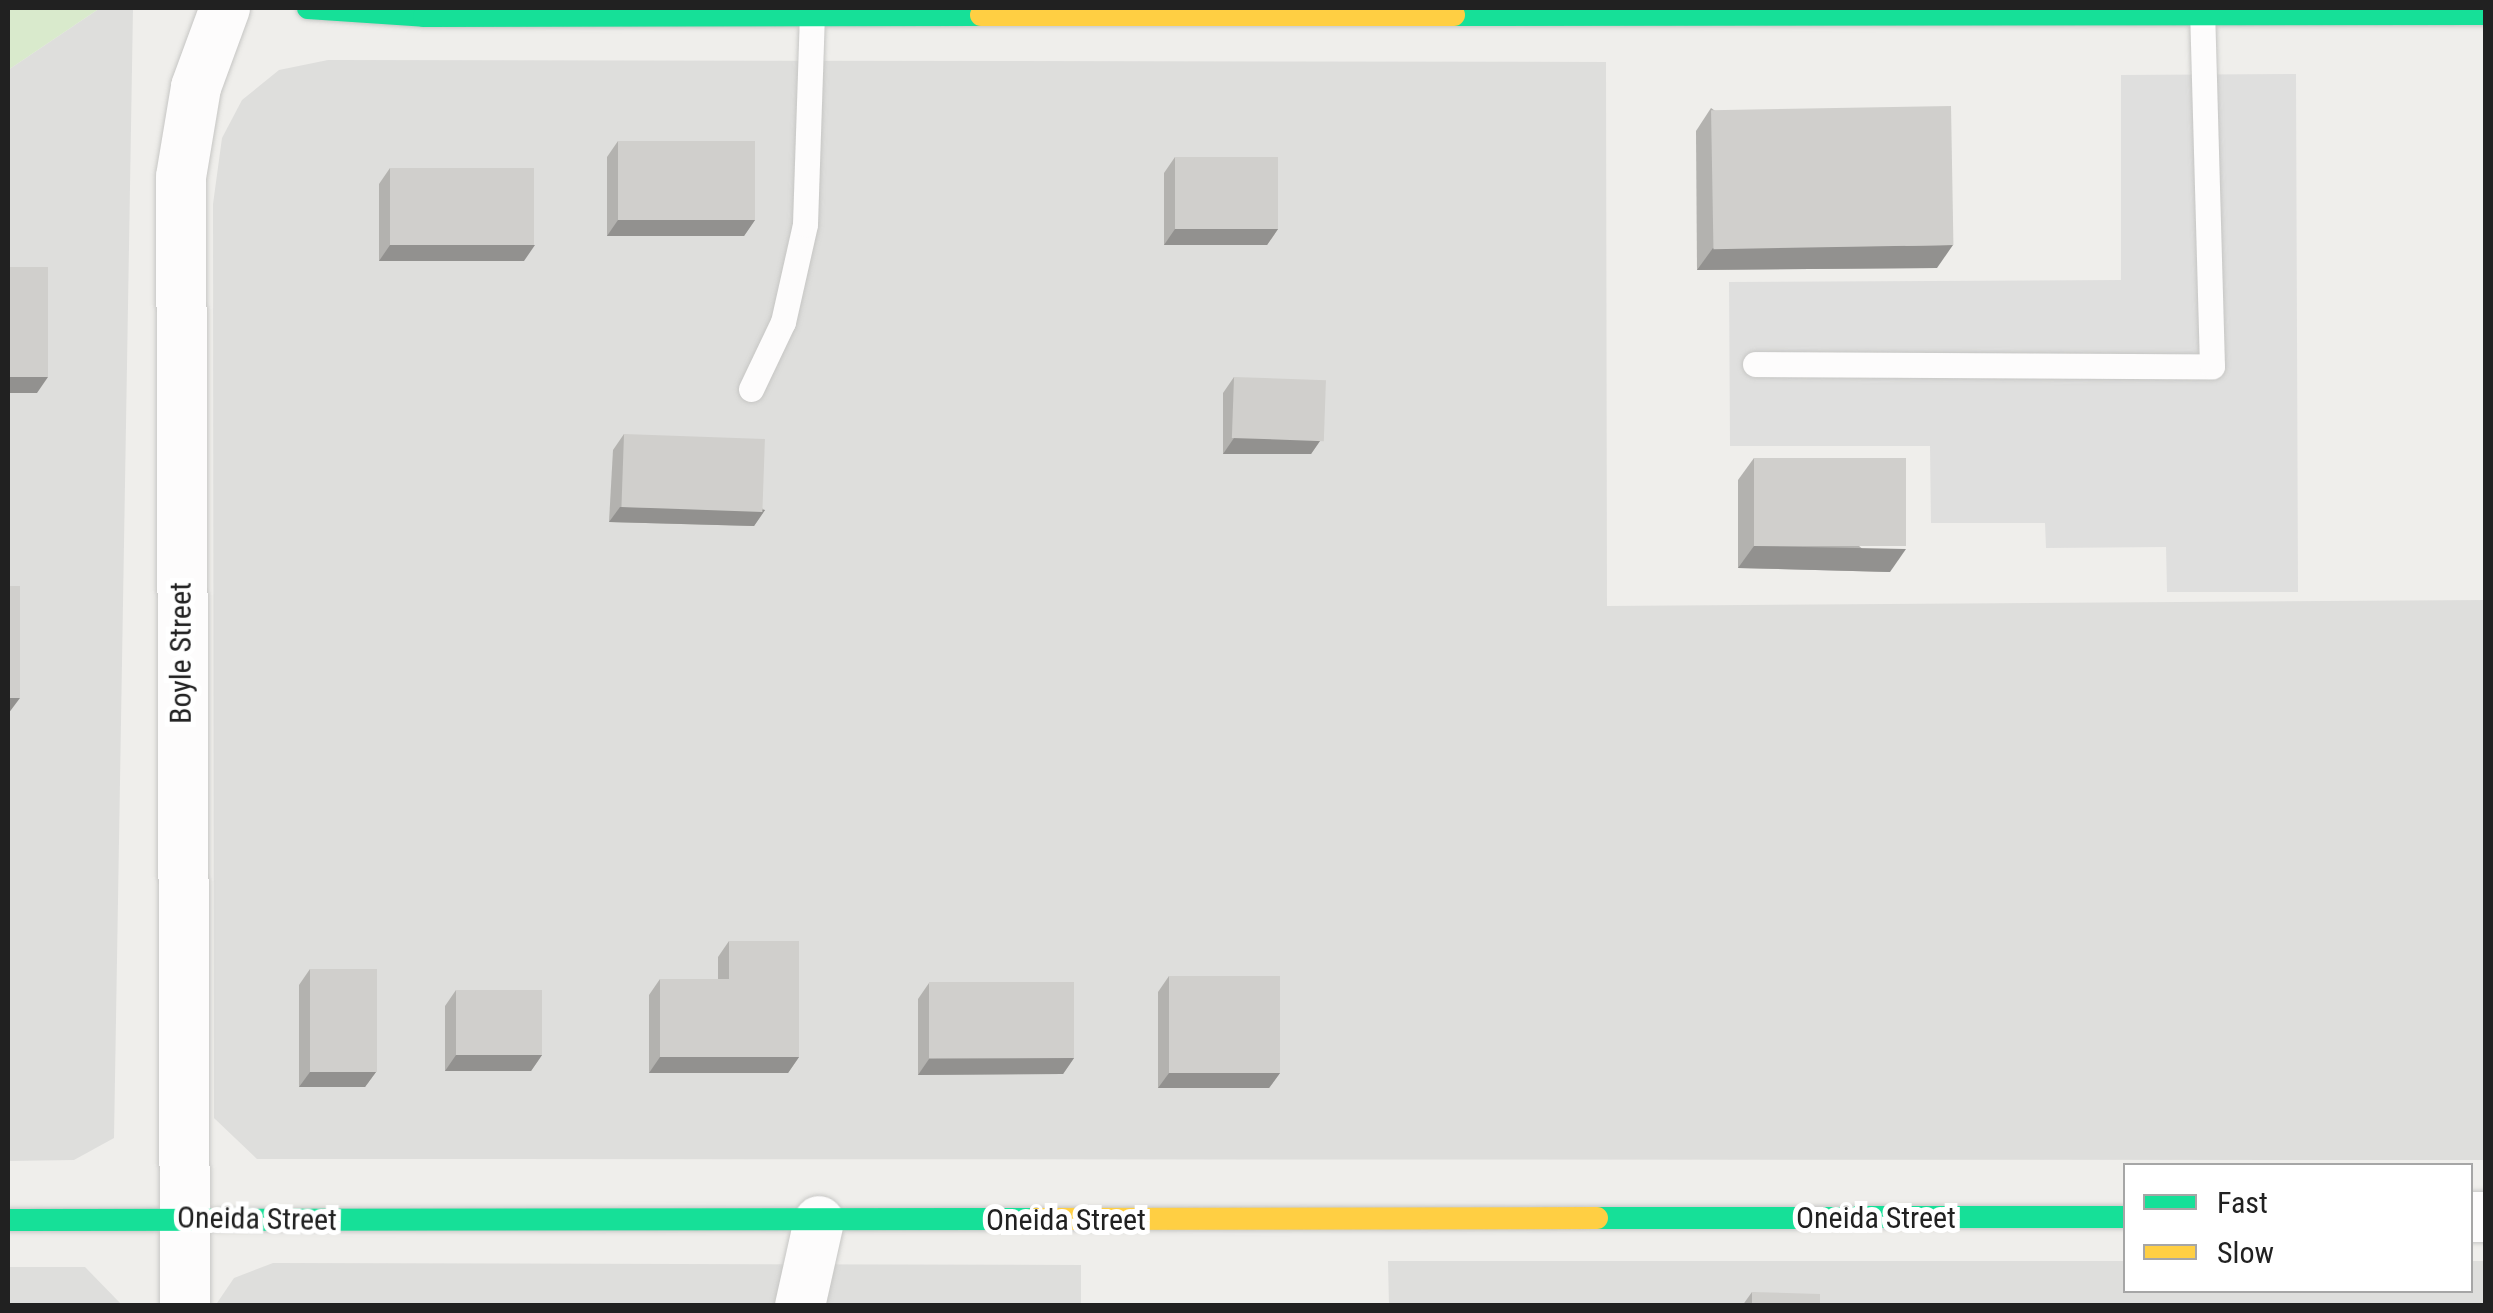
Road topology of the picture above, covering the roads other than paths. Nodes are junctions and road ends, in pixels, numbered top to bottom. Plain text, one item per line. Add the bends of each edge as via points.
1 (225, 8) edge
2 (308, 8) edge
3 (2202, 14) junction
4 (2486, 14) edge
5 (812, 16) junction
6 (1754, 364) dead end
7 (752, 389) dead end
8 (2123, 1217) edge
9 (180, 1218) junction
10 (8, 1220) edge
11 (819, 1221) junction
12 (185, 1306) edge
13 (800, 1306) edge

1 - 9 street, Boyle Street via 196,87 180,177
2 - 5 street via 424,16
3 - 4 street
3 - 5 street
3 - 6 lane via 2212,366
5 - 7 lane via 806,224 784,322
8 - 11 street, Oneida Street
9 - 10 street, Oneida Street
9 - 11 street, Oneida Street
9 - 12 street, Boyle Street
11 - 13 street

